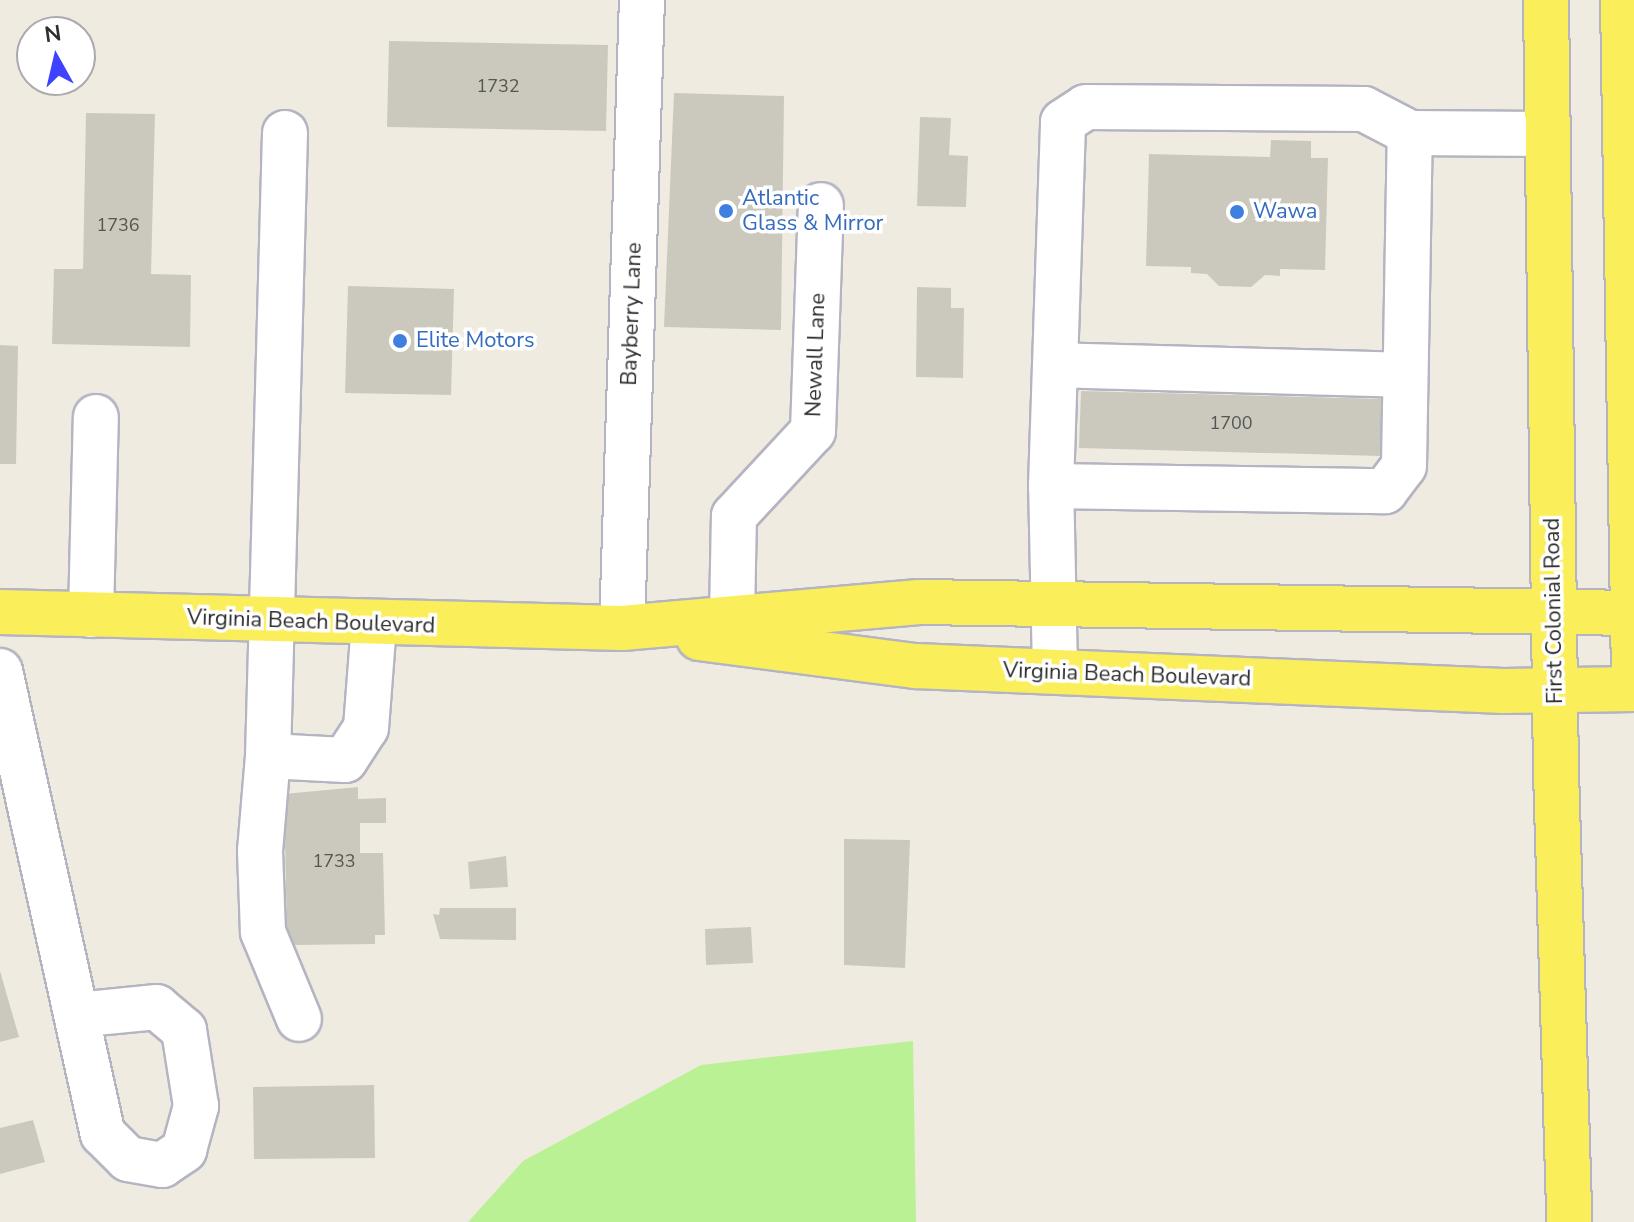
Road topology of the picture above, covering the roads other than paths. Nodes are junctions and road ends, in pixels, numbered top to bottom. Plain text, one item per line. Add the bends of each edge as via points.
1 (642, 0) edge
2 (1546, 0) edge
3 (1623, 0) edge
4 (285, 133) dead end
5 (1410, 133) junction
6 (1547, 134) junction
7 (821, 205) dead end
8 (1055, 365) junction
9 (1405, 375) junction
10 (96, 417) dead end
11 (1051, 486) junction
12 (1053, 601) junction
13 (0, 612) edge
14 (1633, 613) edge
15 (1554, 614) junction
16 (91, 615) junction
17 (732, 617) junction
18 (272, 621) junction
19 (374, 625) junction
20 (622, 628) junction
21 (0, 671) edge
22 (1055, 671) junction
23 (1634, 677) edge
24 (1634, 689) edge
25 (1555, 691) junction
26 (268, 756) junction
27 (77, 1015) dead end
28 (299, 1019) dead end
29 (1569, 1222) edge

1 - 20 lane, Bayberry Lane
2 - 6 main road, First Colonial Road
3 - 14 main road
4 - 18 lane
5 - 6 lane
5 - 8 lane via 1364,109 1086,107 1063,122
5 - 9 lane
6 - 15 main road, First Colonial Road
7 - 17 lane, Newall Lane via 813,431 734,516
8 - 9 lane
8 - 11 lane
9 - 11 lane via 1404,466 1385,491
10 - 16 lane
11 - 12 lane
12 - 15 main road, Virginia Beach Boulevard
12 - 17 main road, Virginia Beach Boulevard via 919,602
12 - 22 lane
13 - 16 main road, Virginia Beach Boulevard
14 - 15 main road, Virginia Beach Boulevard
14 - 23 main road
15 - 25 main road, First Colonial Road
16 - 18 main road, Virginia Beach Boulevard
17 - 20 main road, Virginia Beach Boulevard
18 - 19 main road, Virginia Beach Boulevard
18 - 26 lane
19 - 20 main road, Virginia Beach Boulevard
19 - 26 lane via 366,728 345,760
20 - 22 main road, Virginia Beach Boulevard via 916,666
21 - 27 lane
22 - 25 main road, Virginia Beach Boulevard
24 - 25 main road, Virginia Beach Boulevard
25 - 29 main road, First Colonial Road
26 - 28 lane via 260,851 263,932

